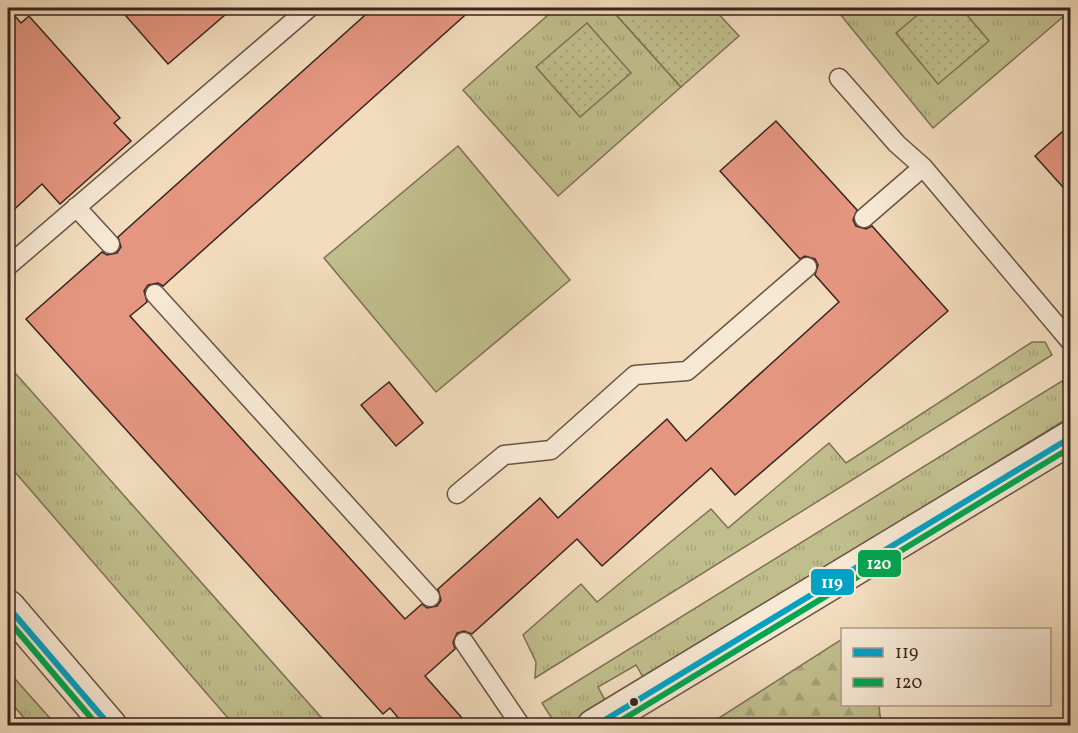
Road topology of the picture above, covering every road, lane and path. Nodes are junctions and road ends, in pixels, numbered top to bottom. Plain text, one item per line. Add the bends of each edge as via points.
1 (301, 10) edge
2 (839, 78) dead end
3 (923, 167) junction
4 (76, 207) junction
5 (864, 218) dead end
6 (110, 244) dead end
7 (8, 266) edge
8 (807, 267) dead end
9 (155, 294) dead end
10 (1071, 341) edge
11 (1071, 438) edge
12 (457, 494) dead end
13 (430, 597) dead end
14 (8, 608) edge
15 (464, 642) dead end
16 (110, 726) edge
17 (521, 726) edge
18 (594, 726) edge

1 - 4 lane
2 - 3 lane via 897,144
3 - 5 lane
3 - 10 lane
4 - 6 lane
4 - 7 lane
8 - 12 lane via 687,371 635,375 551,450 504,455
9 - 13 lane
11 - 18 street
14 - 16 street
15 - 17 lane

